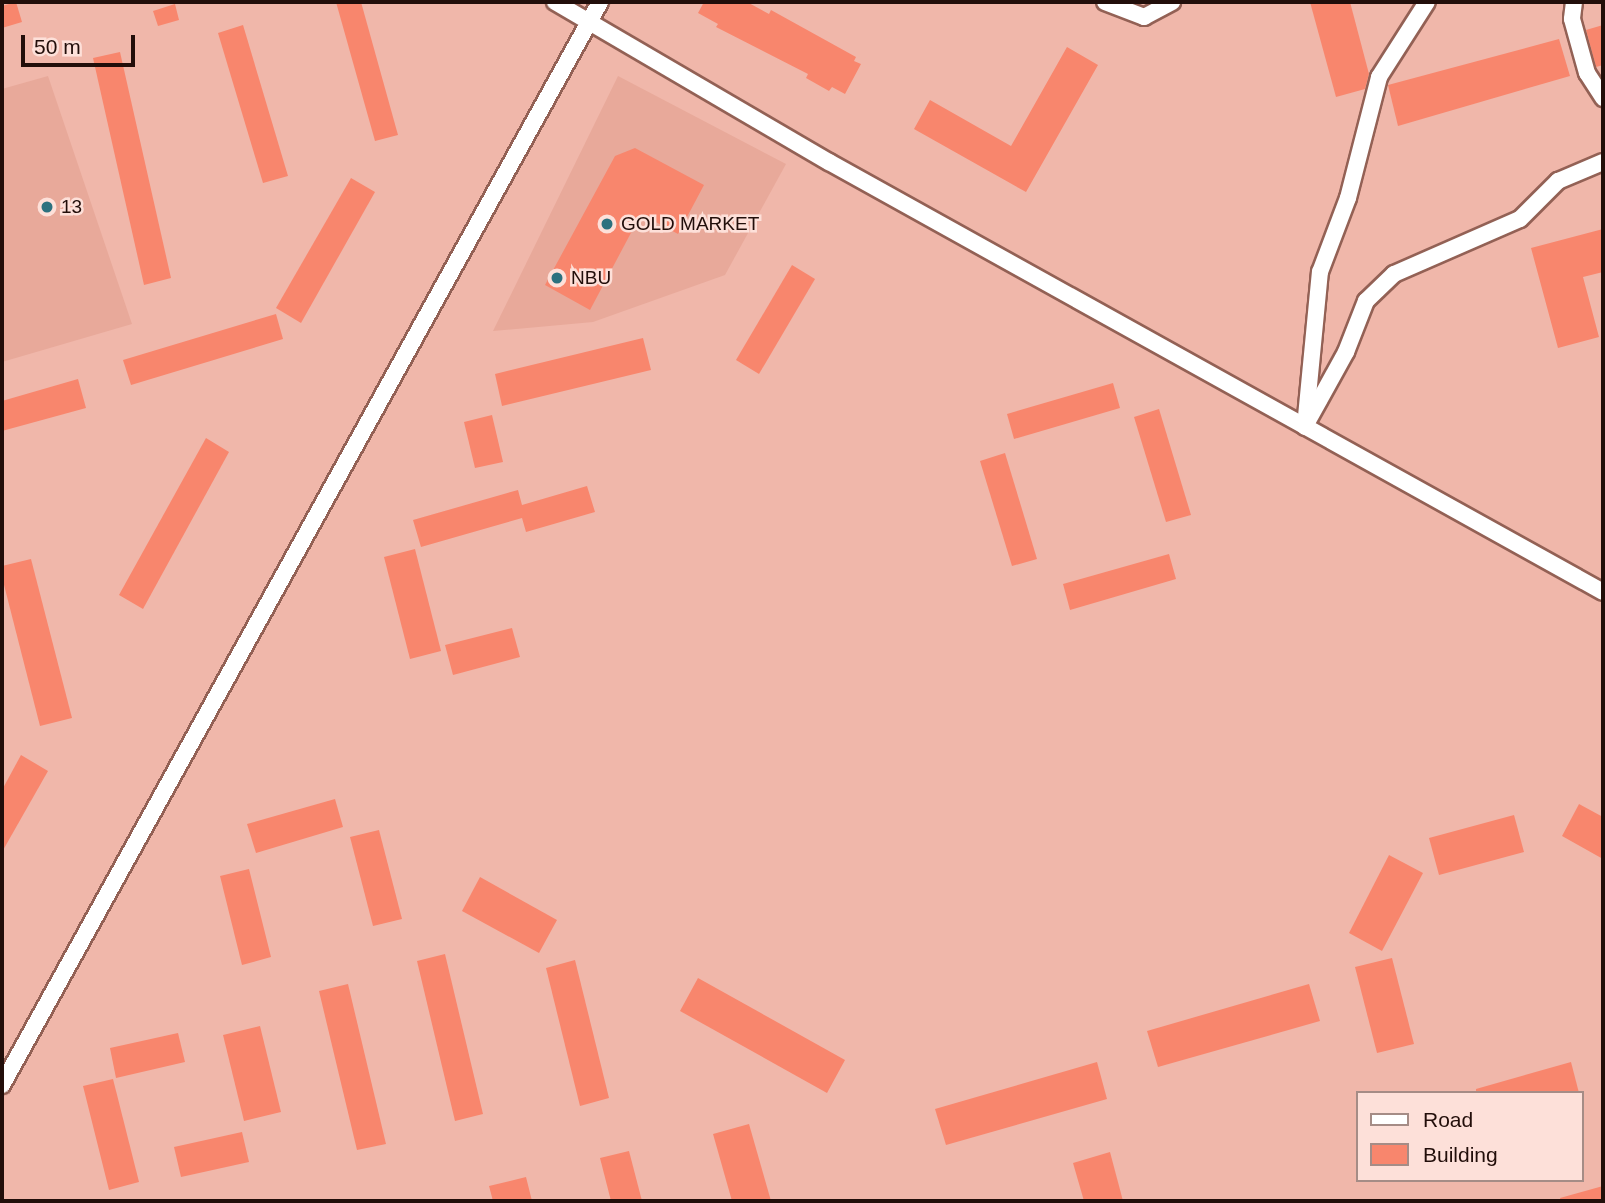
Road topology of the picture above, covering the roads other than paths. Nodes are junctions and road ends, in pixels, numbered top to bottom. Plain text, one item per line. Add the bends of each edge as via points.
1 (555, 2) edge
2 (600, 2) edge
3 (1105, 2) edge
4 (1172, 2) edge
5 (1427, 2) edge
6 (1574, 2) edge
7 (589, 20) junction
8 (1603, 98) edge
9 (1603, 162) edge
10 (1305, 427) junction
11 (1603, 592) edge
12 (2, 1085) edge

1 - 7 street
2 - 7 street
3 - 4 street via 1144,17
5 - 10 street via 1380,77 1348,198 1320,272
6 - 8 street via 1572,19 1587,73
7 - 10 street via 829,162
7 - 12 street
9 - 10 street via 1558,181 1520,219 1394,274 1366,301 1346,352
10 - 11 street

